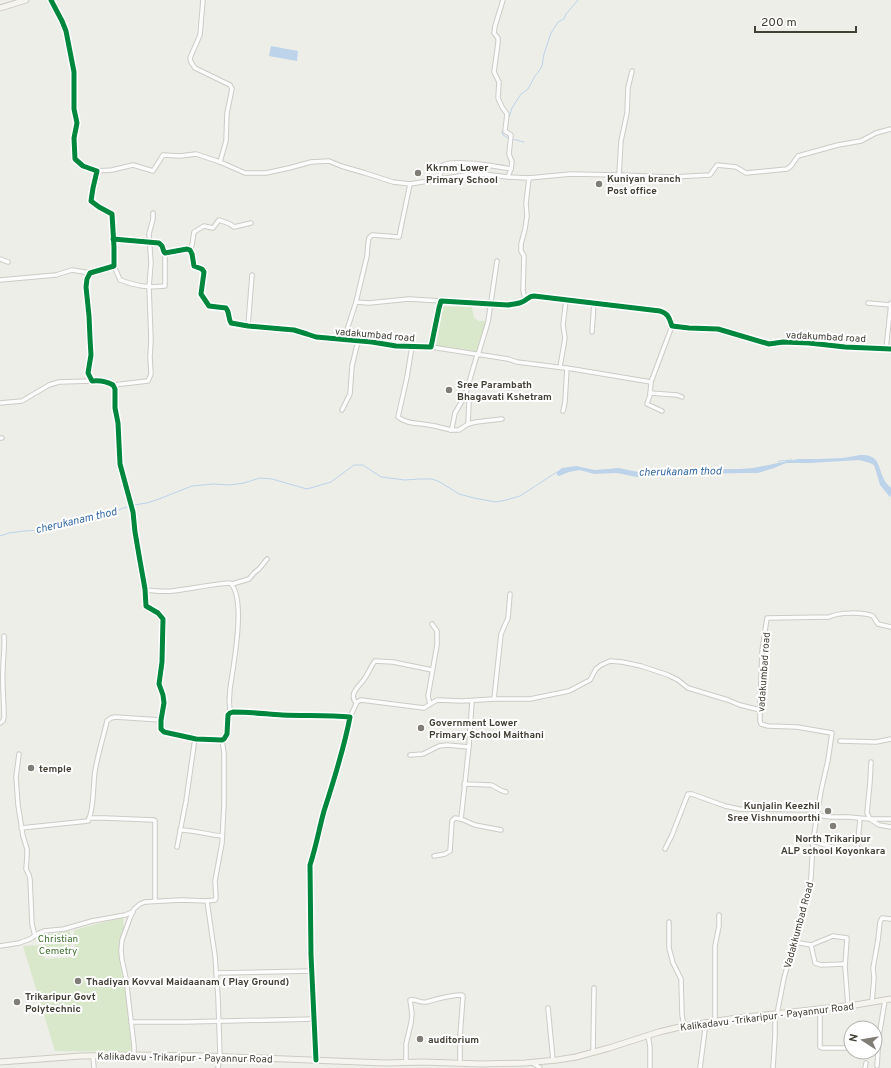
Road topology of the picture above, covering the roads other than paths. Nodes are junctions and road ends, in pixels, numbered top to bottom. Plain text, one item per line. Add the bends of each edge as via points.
1 (26, 0) edge
2 (51, 0) edge
3 (203, 0) edge
4 (503, 0) edge
5 (0, 8) edge
6 (632, 71) dead end
7 (891, 129) edge
8 (220, 162) junction
9 (511, 169) junction
10 (97, 170) junction
11 (619, 175) junction
12 (508, 177) junction
13 (529, 178) junction
14 (439, 179) junction
15 (410, 184) junction
16 (153, 213) dead end
17 (250, 223) dead end
18 (113, 239) junction
19 (149, 242) junction
20 (190, 250) junction
21 (166, 253) junction
22 (0, 259) edge
23 (497, 261) dead end
24 (8, 262) dead end
25 (114, 266) junction
26 (90, 273) junction
27 (252, 274) dead end
28 (0, 280) edge
29 (149, 287) junction
30 (525, 300) junction
31 (566, 300) junction
32 (441, 301) junction
33 (356, 302) junction
34 (868, 302) dead end
35 (594, 303) junction
36 (491, 304) junction
37 (891, 304) edge
38 (248, 326) junction
39 (672, 326) junction
40 (592, 332) dead end
41 (344, 340) junction
42 (358, 341) junction
43 (412, 346) junction
44 (431, 347) junction
45 (886, 348) junction
46 (891, 349) edge
47 (477, 355) junction
48 (560, 367) junction
49 (567, 368) junction
50 (92, 380) junction
51 (650, 382) junction
52 (113, 385) junction
53 (650, 393) junction
54 (465, 397) junction
55 (682, 397) dead end
56 (0, 403) edge
57 (342, 410) dead end
58 (563, 411) dead end
59 (662, 411) dead end
60 (502, 419) dead end
61 (468, 424) junction
62 (451, 430) junction
63 (267, 559) dead end
64 (232, 584) junction
65 (145, 590) junction
66 (510, 594) dead end
67 (432, 624) dead end
68 (891, 627) edge
69 (4, 636) dead end
70 (432, 670) junction
71 (494, 699) junction
72 (472, 701) junction
73 (356, 703) junction
74 (430, 704) junction
75 (760, 710) junction
76 (230, 713) junction
77 (350, 717) junction
78 (161, 720) junction
79 (0, 723) edge
80 (194, 738) junction
81 (891, 739) edge
82 (222, 740) junction
83 (840, 741) dead end
84 (469, 747) junction
85 (18, 754) dead end
86 (410, 755) dead end
87 (871, 762) dead end
88 (464, 784) junction
89 (506, 792) dead end
90 (818, 810) junction
91 (817, 816) junction
92 (90, 818) junction
93 (860, 818) junction
94 (891, 818) edge
95 (460, 819) junction
96 (870, 819) junction
97 (21, 828) junction
98 (891, 828) edge
99 (180, 830) junction
100 (501, 830) dead end
101 (222, 836) junction
102 (813, 841) junction
103 (177, 847) dead end
104 (665, 849) dead end
105 (434, 856) dead end
106 (155, 901) junction
107 (207, 901) junction
108 (133, 912) junction
109 (719, 915) dead end
110 (891, 919) edge
111 (669, 922) dead end
112 (35, 936) junction
113 (794, 942) junction
114 (811, 945) junction
115 (0, 946) edge
116 (845, 964) junction
117 (312, 971) junction
118 (216, 973) junction
119 (594, 988) dead end
120 (888, 999) edge
121 (872, 1002) junction
122 (848, 1006) junction
123 (548, 1008) dead end
124 (820, 1009) junction
125 (776, 1014) junction
126 (315, 1019) junction
127 (883, 1020) edge
128 (715, 1021) junction
129 (131, 1022) junction
130 (218, 1022) junction
131 (706, 1022) junction
132 (684, 1026) junction
133 (648, 1035) junction
134 (843, 1048) edge
135 (593, 1052) junction
136 (134, 1055) junction
137 (94, 1056) junction
138 (220, 1056) junction
139 (316, 1060) junction
140 (553, 1060) junction
141 (877, 1060) edge
142 (0, 1062) edge
143 (406, 1063) junction
144 (460, 1063) junction
145 (533, 1063) junction
146 (866, 1063) dead end
147 (363, 1065) edge
148 (430, 1065) edge
149 (877, 1066) dead end
150 (94, 1068) edge
151 (218, 1068) edge
152 (540, 1068) edge
153 (650, 1068) edge
154 (700, 1068) edge
155 (773, 1068) edge
156 (865, 1068) edge

1 - 5 street
2 - 10 street via 66,31 74,72 74,108 77,123 74,138 75,159 83,166
3 - 8 street via 200,35 190,58 191,62 195,68 230,85 232,89 226,113 226,141
4 - 9 street via 494,33 498,43 494,72 499,82 498,98 507,114 505,131 511,135
6 - 11 street
7 - 11 street via 861,141 798,156 787,168 746,173 736,167 717,166 710,175
8 - 10 street via 196,154 163,154 153,170 133,165 112,170
8 - 15 street via 245,173 266,173 311,162 329,161 393,182
9 - 12 street
9 - 14 street via 448,163 443,165
10 - 18 street via 91,201 112,214
11 - 13 street via 571,174
12 - 13 street
12 - 14 street via 484,174
13 - 30 street via 527,216 520,251 524,256
14 - 15 street
15 - 33 street via 399,237 372,235 369,238
16 - 19 street
17 - 20 street via 234,227 218,220 213,228 204,226 194,232
18 - 19 street
18 - 25 street
19 - 21 street via 159,243
19 - 29 street
20 - 21 street
20 - 38 street, vadakumbad road via 194,266 204,270 201,294 209,306 226,308 231,323
21 - 29 street via 165,286
22 - 24 street
23 - 36 street
25 - 26 street
25 - 29 street via 120,280
26 - 28 street via 72,270 56,275
26 - 50 street via 86,287 90,338 88,373
27 - 38 street
29 - 52 street via 151,374 148,381
30 - 31 street via 534,296
30 - 36 street via 517,304
31 - 35 street
31 - 48 street via 565,338
32 - 33 street via 409,299 369,304
32 - 36 street
32 - 44 street
33 - 41 street
34 - 37 street
35 - 39 street via 660,311 669,316
35 - 40 street
36 - 47 street
37 - 45 street
38 - 41 street, vadakumbad road via 294,330 316,338
39 - 45 street, vadakumbad road via 718,329 769,344 783,342
39 - 51 street
41 - 42 street, vadakumbad road
42 - 43 street, vadakumbad road
42 - 57 street via 352,366 350,394
43 - 44 street, vadakumbad road
43 - 62 street via 398,417 401,420
44 - 47 street, vadakumbad road
45 - 46 street, vadakumbad road
47 - 48 street, vadakumbad road
47 - 54 street
48 - 49 street, vadakumbad road
49 - 51 street, vadakumbad road
49 - 58 street
50 - 52 street via 106,381
50 - 56 street via 59,382 22,401
51 - 53 street
52 - 65 street via 120,464 133,512
53 - 55 street
53 - 59 street via 647,404
54 - 61 street via 469,402
54 - 62 street via 457,409
60 - 61 street
61 - 62 street via 459,430
63 - 64 street via 249,579
64 - 65 street via 173,591
64 - 76 street via 238,599 238,619
65 - 78 street via 146,606 163,619 160,684 164,703
66 - 71 street via 508,618 501,634
67 - 70 street via 437,631 437,645
68 - 75 street, vadakumbad road via 878,624 873,616 861,614 767,618 762,651
69 - 79 street via 4,717
70 - 73 street via 375,660 364,681 355,690 353,698
70 - 74 street via 428,696
71 - 72 street
71 - 75 street via 530,699 569,691 590,680 601,665 622,662 668,675 688,688
72 - 74 street via 437,700
72 - 84 street
73 - 74 street via 361,700 424,708
73 - 77 street
75 - 90 street, vadakumbad road via 760,721 763,725 832,733
76 - 77 street
76 - 82 street via 227,734
77 - 117 street via 310,865
78 - 80 street via 161,729 164,732
78 - 92 street via 115,717 107,722 94,773
80 - 82 street
80 - 99 street
81 - 83 street via 876,742
82 - 101 street
84 - 86 street via 439,746 423,754
84 - 88 street
85 - 97 street via 16,777
87 - 96 street via 867,813
88 - 89 street via 491,785
88 - 95 street
90 - 91 street, vadakumbad road
90 - 104 street via 739,809 688,794
91 - 93 street
91 - 102 street, Vadakkumbad Road
92 - 97 street via 88,821
92 - 106 street via 155,821
93 - 96 street
93 - 102 street via 857,851 838,849
94 - 96 street
95 - 100 street
95 - 105 street via 455,818 452,821 448,853
96 - 98 street via 878,825
97 - 112 street via 27,849 26,868 30,879
99 - 101 street
99 - 103 street
101 - 107 street via 215,881 216,898
102 - 113 street, Vadakkumbad Road via 811,878
106 - 107 street
106 - 108 street via 140,904
107 - 118 street
108 - 112 street via 64,929 44,931
108 - 129 street via 124,932 121,951
109 - 128 street via 714,946
110 - 121 street via 882,918 880,922 873,968
111 - 132 street via 669,948 681,979
112 - 115 street via 19,943
113 - 114 street
113 - 125 street, Vadakkumbad Road
114 - 116 street via 816,963
114 - 116 street via 833,936 847,938
116 - 122 street
117 - 118 street
117 - 126 street
118 - 130 street
119 - 135 street
120 - 121 street, Kalikadavu -Trikaripur - Payannur Road
120 - 127 street
121 - 122 street, Kalikadavu -Trikaripur - Payannur Road
122 - 124 street, Kalikadavu -Trikaripur - Payannur Road
123 - 140 street
124 - 125 street, Kalikadavu -Trikaripur - Payannur Road
124 - 134 street via 820,1047
125 - 128 street, Kalikadavu -Trikaripur - Payannur Road
125 - 155 street, Vadakkumbad Road
126 - 130 street
126 - 139 street
128 - 131 street, Kalikadavu -Trikaripur - Payannur Road
129 - 130 street
129 - 136 street
130 - 138 street
131 - 132 street, Kalikadavu -Trikaripur - Payannur Road
131 - 154 street
132 - 133 street, Kalikadavu -Trikaripur - Payannur Road
133 - 135 street, Kalikadavu -Trikaripur - Payannur Road
133 - 153 street
135 - 140 street, Kalikadavu -Trikaripur - Payannur Road
136 - 137 street, Kalikadavu -Trikaripur - Payannur Road
136 - 138 street, Kalikadavu -Trikaripur - Payannur Road
137 - 142 street, Kalikadavu -Trikaripur - Payannur Road
137 - 150 street
138 - 139 street, Kalikadavu -Trikaripur - Payannur Road
138 - 151 street
139 - 147 street, Kalikadavu -Trikaripur - Payannur Road
140 - 145 street, Kalikadavu -Trikaripur - Payannur Road
141 - 149 street
143 - 144 street via 406,1044 411,1019 410,1000 424,1002 462,995
143 - 147 street, Kalikadavu -Trikaripur - Payannur Road
143 - 148 street, Kalikadavu -Trikaripur - Payannur Road
144 - 145 street, Kalikadavu -Trikaripur - Payannur Road
144 - 148 street, Kalikadavu -Trikaripur - Payannur Road
145 - 152 street
146 - 156 street

